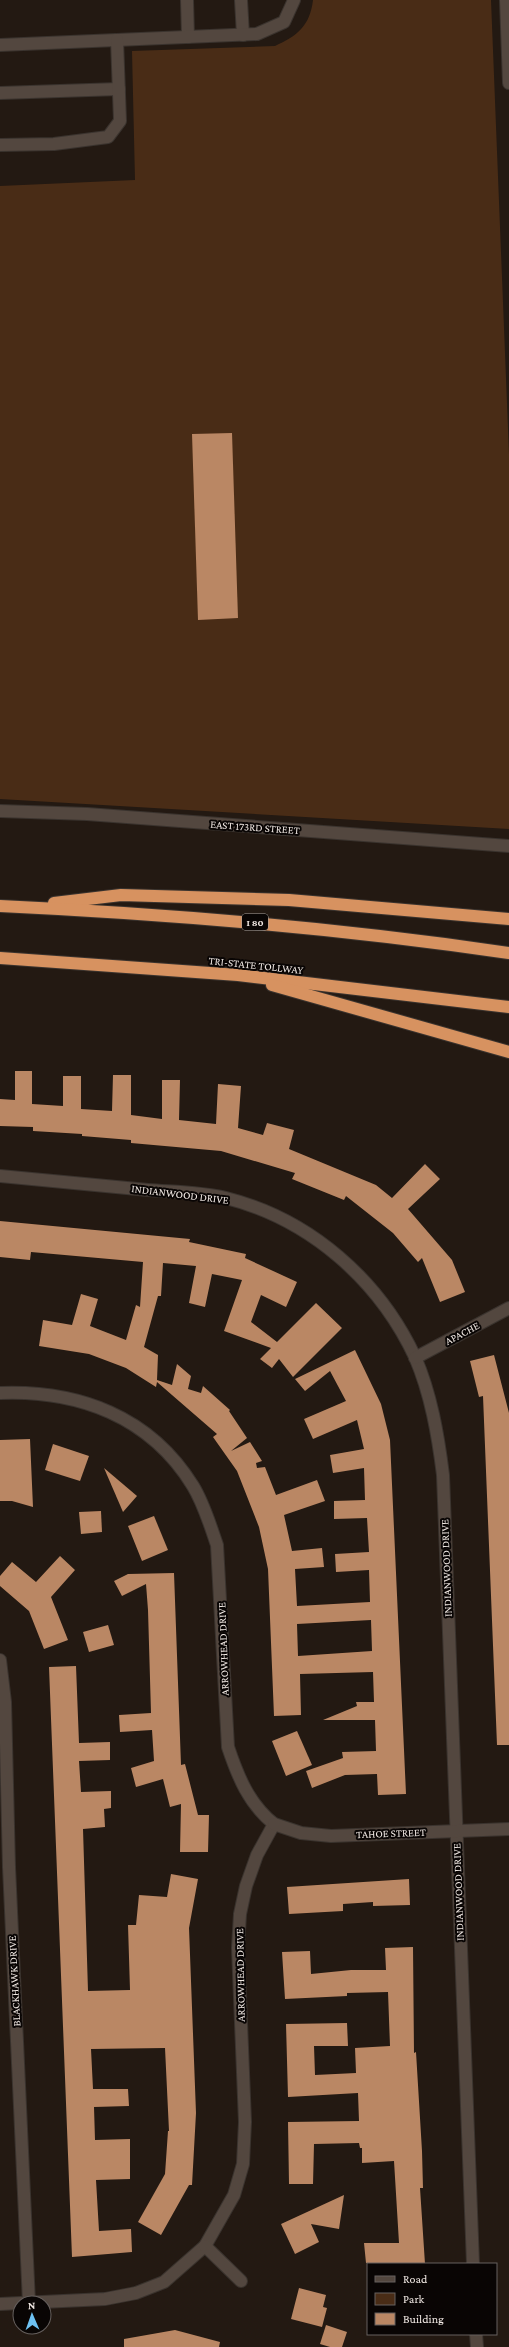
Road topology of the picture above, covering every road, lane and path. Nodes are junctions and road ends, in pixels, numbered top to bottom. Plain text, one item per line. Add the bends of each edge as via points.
1 (187, 0) edge
2 (241, 0) edge
3 (294, 0) edge
4 (506, 0) edge
5 (243, 35) junction
6 (188, 37) junction
7 (117, 40) junction
8 (0, 45) edge
9 (509, 83) edge
10 (119, 88) junction
11 (0, 94) edge
12 (0, 145) edge
13 (0, 811) edge
14 (509, 846) edge
15 (0, 906) edge
16 (24, 907) junction
17 (509, 919) edge
18 (509, 953) edge
19 (0, 958) edge
20 (238, 975) junction
21 (509, 1008) edge
22 (509, 1052) edge
23 (0, 1176) edge
24 (509, 1308) edge
25 (415, 1358) junction
26 (0, 1393) edge
27 (0, 1660) edge
28 (274, 1824) junction
29 (509, 1829) edge
30 (456, 1831) junction
31 (5, 1866) edge
32 (205, 2246) junction
33 (474, 2263) edge
34 (241, 2280) dead end
35 (28, 2295) edge
36 (52, 2302) edge
37 (0, 2304) edge
38 (12, 2304) edge
39 (476, 2335) edge
40 (477, 2347) edge

1 - 6 street
2 - 5 street
3 - 5 street via 284,22 257,34
4 - 9 street
5 - 6 street
6 - 7 street
7 - 8 street
7 - 10 street
10 - 11 street
10 - 12 street via 120,121 108,137 54,144
13 - 14 street, EAST 173RD STREET via 87,814
15 - 16 highway, I 80
16 - 17 highway via 121,895 288,900
16 - 18 highway, I 80 via 259,922 399,937
19 - 20 highway, TRI-STATE TOLLWAY
20 - 21 highway, TRI-STATE TOLLWAY
20 - 22 highway
23 - 25 street, INDIANWOOD DRIVE via 226,1198 262,1210 321,1242 350,1267 377,1296 400,1329
24 - 25 street, APACHE
25 - 30 street, INDIANWOOD DRIVE via 429,1397 443,1475
26 - 28 street, ARROWHEAD DRIVE via 49,1394 81,1401 112,1412 142,1430 168,1454 193,1485 217,1545 221,1579 228,1747 238,1777 251,1801 260,1813
27 - 31 street, BLACKHAWK DRIVE via 5,1702
28 - 30 street, TAHOE STREET via 301,1833 331,1836
28 - 32 street, ARROWHEAD DRIVE via 257,1855 240,1914 238,1948 245,2122 243,2164 234,2194
29 - 30 street, TAHOE STREET
30 - 33 street, INDIANWOOD DRIVE
31 - 35 street, BLACKHAWK DRIVE
32 - 34 street
32 - 36 street, ARROWHEAD DRIVE via 164,2282 136,2294 105,2299
37 - 38 street, ARROWHEAD DRIVE
39 - 40 street

